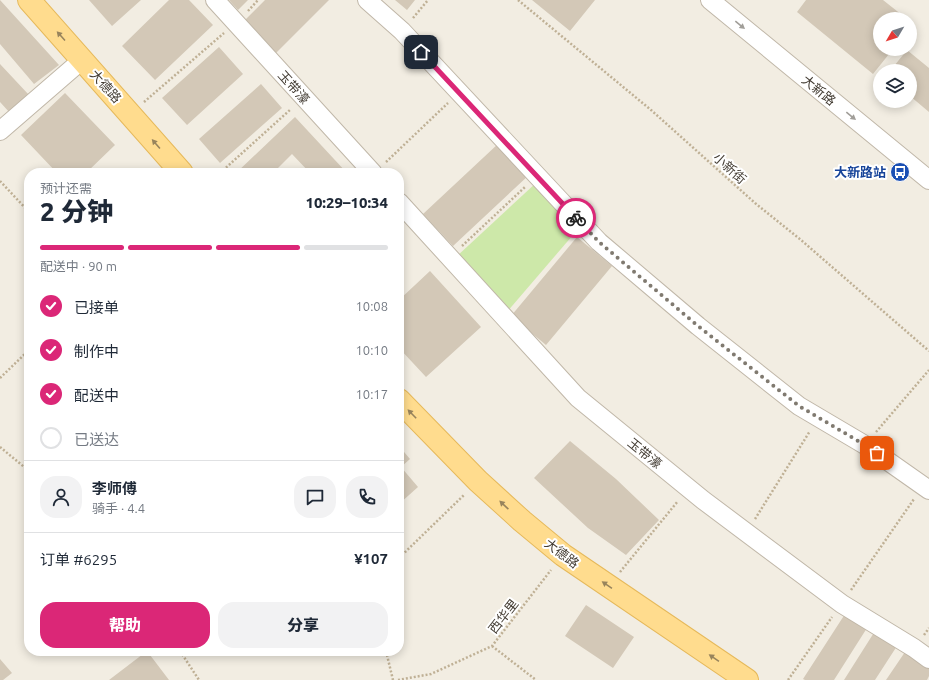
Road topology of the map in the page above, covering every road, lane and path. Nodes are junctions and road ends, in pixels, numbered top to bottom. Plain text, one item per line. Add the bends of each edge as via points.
1 (29, 0) edge
2 (215, 0) edge
3 (258, 0) edge
4 (367, 0) edge
5 (428, 0) edge
6 (518, 0) edge
7 (710, 0) edge
8 (236, 23) junction
9 (402, 31) junction
10 (82, 60) junction
11 (460, 93) junction
12 (304, 98) junction
13 (130, 114) junction
14 (0, 131) edge
15 (178, 168) edge
16 (226, 168) edge
17 (379, 168) edge
18 (537, 176) junction
19 (929, 180) edge
20 (0, 182) edge
21 (24, 207) edge
22 (404, 207) edge
23 (450, 257) junction
24 (929, 351) edge
25 (24, 355) edge
26 (929, 370) edge
27 (0, 378) edge
28 (404, 405) edge
29 (819, 417) junction
30 (874, 435) dead end
31 (0, 447) edge
32 (24, 466) edge
33 (478, 481) junction
34 (688, 488) junction
35 (926, 488) edge
36 (746, 532) junction
37 (404, 553) edge
38 (562, 555) junction
39 (608, 586) junction
40 (842, 604) junction
41 (492, 646) junction
42 (183, 656) edge
43 (387, 656) edge
44 (929, 659) edge
45 (199, 680) edge
46 (393, 680) edge
47 (398, 680) edge
48 (536, 680) edge
49 (747, 680) edge
50 (788, 680) edge

10 -> 1 main road, 大德路
2 - 8 street, 玉带濠
3 - 8 path
4 - 9 street
5 - 9 path
6 - 24 path, 小新街 via 651,110 755,203
7 -> 19 street, 大新路
8 - 12 street, 玉带濠
8 - 13 path
9 - 11 street
10 - 13 main road, 大德路
10 - 14 street
11 - 17 path
11 - 18 street
12 - 16 path
12 - 17 street, 玉带濠
15 -> 13 main road, 大德路
18 - 23 path
18 - 29 street via 599,242 698,326 799,406
20 - 21 path
22 - 23 street, 玉带濠
23 - 34 street, 玉带濠 via 578,398
25 - 27 path
26 - 30 path
33 -> 28 main road, 大德路
29 - 35 street via 865,445
29 - 36 path
31 - 32 path
33 - 37 path
38 -> 33 main road, 大德路
34 - 36 street, 玉带濠
34 - 39 path
35 - 40 path
36 - 40 street, 玉带濠
39 -> 38 main road, 大德路
38 - 41 path, 西华里
49 -> 39 main road, 大德路
40 - 44 street, 玉带濠
40 - 50 path
41 - 47 path, 西华里 via 431,674
41 - 48 path
42 - 45 path
43 - 46 path

